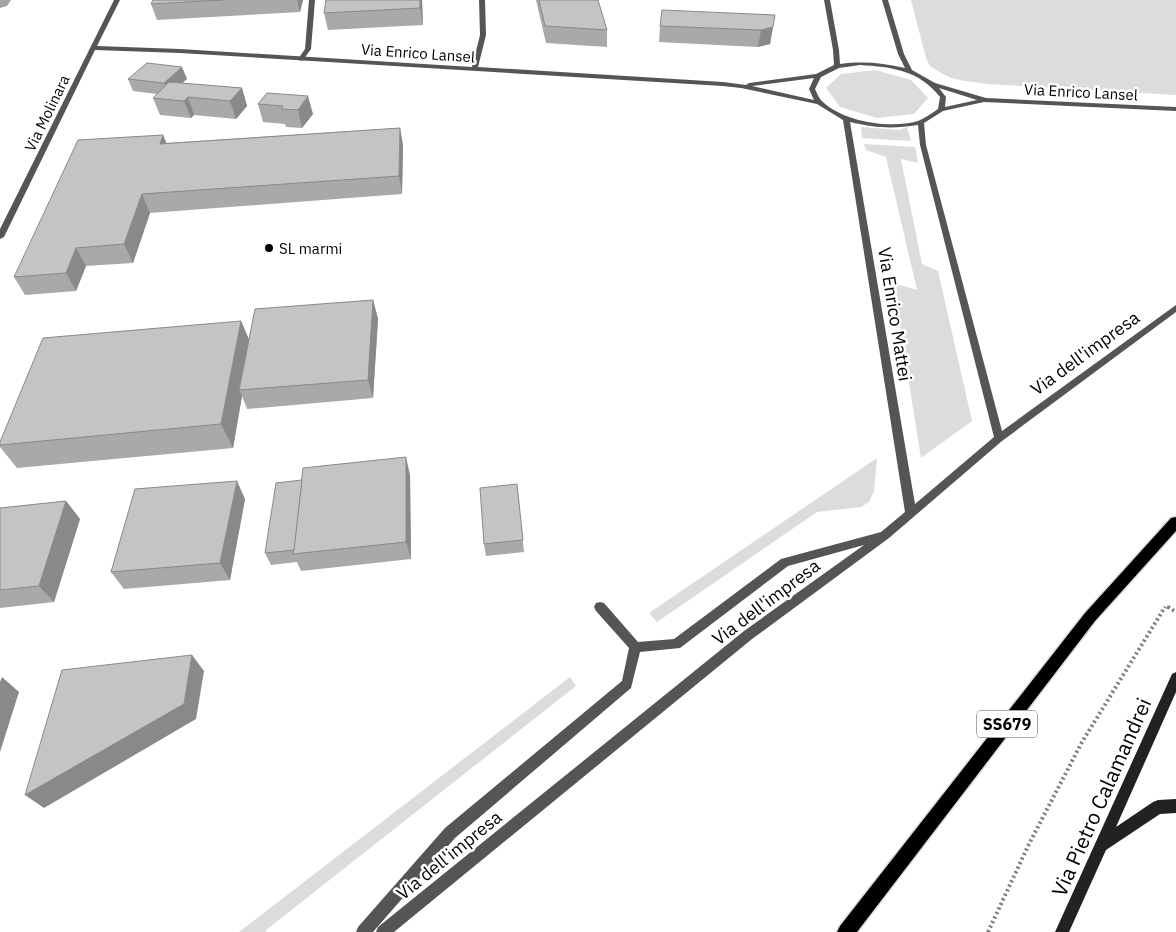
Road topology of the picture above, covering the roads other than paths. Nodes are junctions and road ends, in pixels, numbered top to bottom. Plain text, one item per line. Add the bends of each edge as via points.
1 (117, 0) edge
2 (312, 0) edge
3 (482, 0) edge
4 (828, 0) edge
5 (885, 0) edge
6 (93, 48) junction
7 (301, 59) junction
8 (837, 66) junction
9 (474, 69) junction
10 (910, 71) junction
11 (818, 76) junction
12 (933, 84) junction
13 (741, 86) junction
14 (985, 100) junction
15 (819, 103) junction
16 (1176, 109) edge
17 (941, 110) junction
18 (846, 119) junction
19 (921, 122) junction
20 (0, 237) edge
21 (1176, 308) edge
22 (999, 438) junction
23 (911, 514) junction
24 (1176, 522) edge
25 (885, 535) junction
26 (600, 607) dead end
27 (635, 648) junction
28 (1176, 678) edge
29 (1176, 806) edge
30 (1100, 846) junction
31 (363, 932) edge
32 (383, 932) edge
33 (846, 932) edge
34 (1062, 932) edge

1 - 6 street, Via Molinara
2 - 7 street via 308,48
3 - 9 street via 485,25 482,49
4 - 8 street
5 - 10 street via 901,54
6 - 7 street, Via Enrico Lansel
6 - 20 street, Via Molinara
7 - 9 street, Via Enrico Lansel
8 - 10 street via 860,63
8 - 11 street
9 - 13 street, Via Enrico Lansel
10 - 12 street
11 - 13 street, Via Enrico Lansel
11 - 15 street via 812,89
12 - 14 street, Via Enrico Lansel
12 - 17 street via 943,97
13 - 15 street, Via Enrico Lansel
14 - 16 street, Via Enrico Lansel
14 - 17 street, Via Enrico Lansel
15 - 18 street
17 - 19 street
18 - 19 street via 872,125 898,126
18 - 23 street, Via Enrico Mattei
19 - 22 street via 923,145
21 - 22 street, Via dell'impresa
22 - 23 street, Via dell'impresa
23 - 25 street, Via dell'impresa
24 - 33 main road, SS679 via 1090,617
25 - 27 street via 785,562 676,644
25 - 32 street, Via dell'impresa via 741,642
26 - 27 street
27 - 31 street via 627,684 450,833
28 - 30 main road, Via Pietro Calamandrei
29 - 30 main road via 1158,807
30 - 34 main road, Via Pietro Calamandrei

